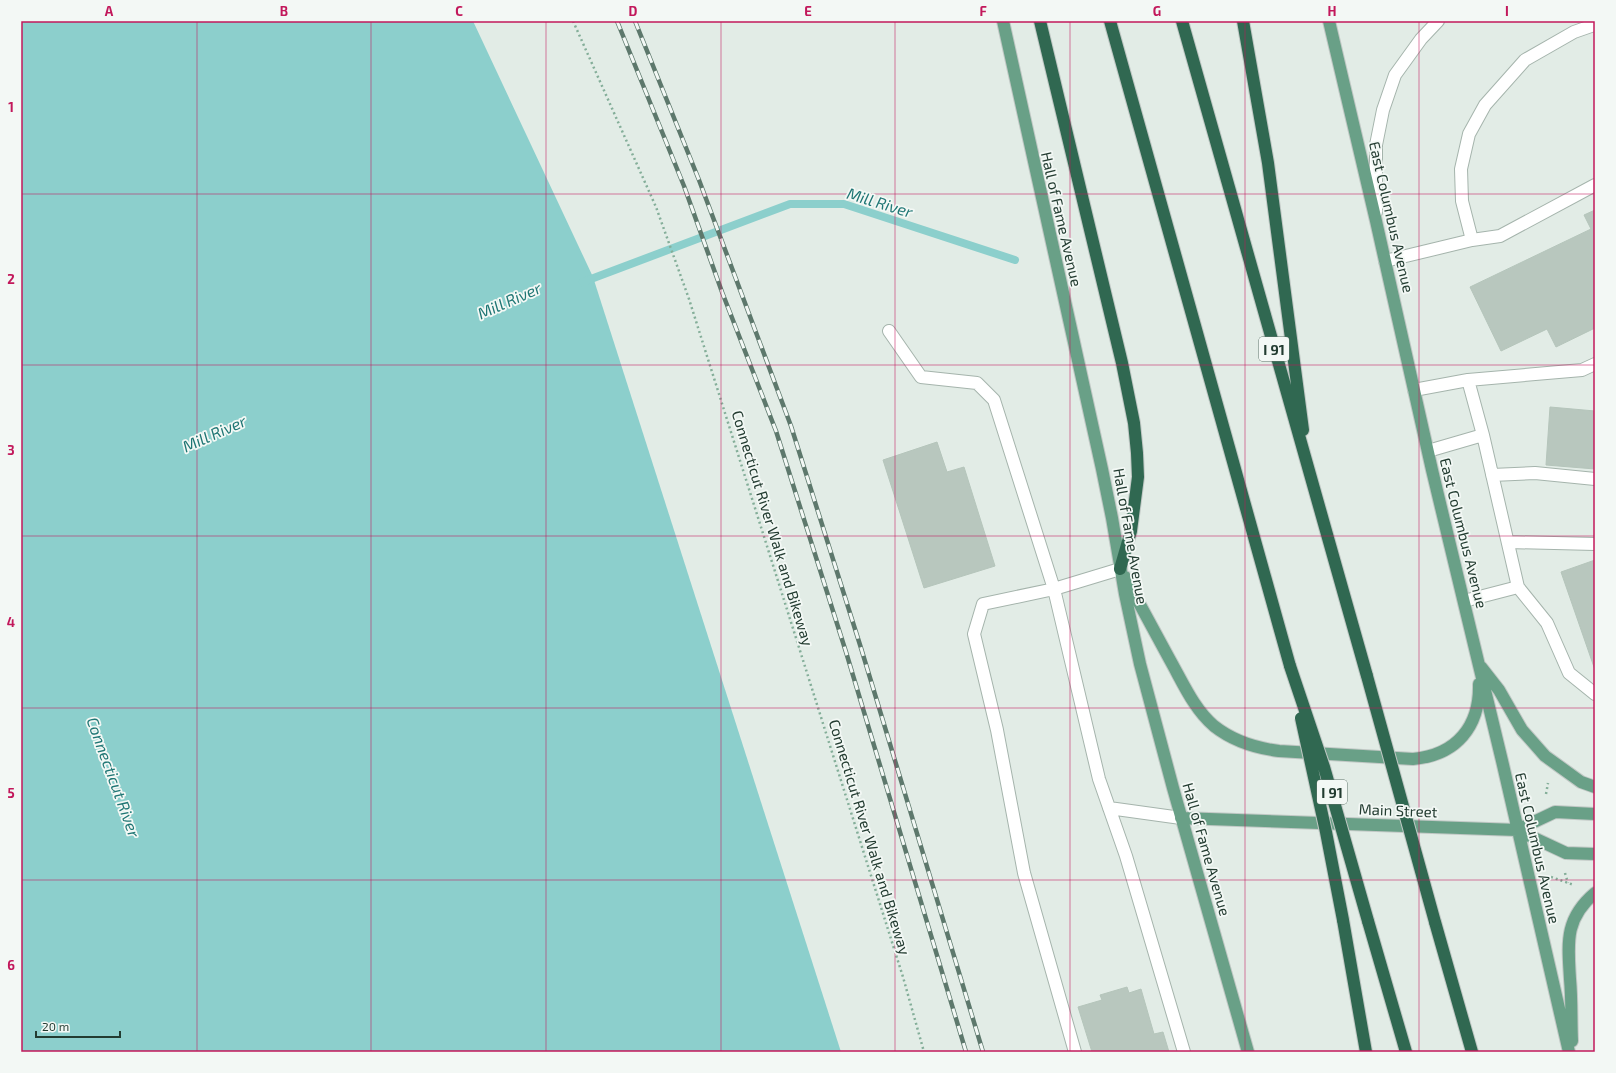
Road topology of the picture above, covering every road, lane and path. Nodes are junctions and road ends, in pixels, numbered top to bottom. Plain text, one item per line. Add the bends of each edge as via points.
1 (573, 21) edge
2 (1003, 21) edge
3 (1040, 21) edge
4 (1110, 21) edge
5 (1182, 21) edge
6 (1243, 21) edge
7 (1329, 21) edge
8 (1438, 21) edge
9 (1594, 24) edge
10 (1595, 185) edge
11 (1376, 221) junction
12 (1472, 240) junction
13 (1385, 261) junction
14 (889, 331) dead end
15 (1595, 364) edge
16 (1468, 380) junction
17 (1414, 390) junction
18 (1484, 436) junction
19 (1428, 451) junction
20 (1308, 471) junction
21 (1492, 475) junction
22 (1595, 479) edge
23 (1508, 542) junction
24 (1595, 544) edge
25 (1120, 569) junction
26 (1518, 587) junction
27 (1054, 589) junction
28 (1464, 601) junction
29 (1479, 664) junction
30 (1290, 666) junction
31 (1595, 694) edge
32 (1548, 779) dead end
33 (1595, 786) edge
34 (1545, 796) dead end
35 (1109, 808) junction
36 (1595, 814) edge
37 (1181, 818) junction
38 (1517, 830) junction
39 (1595, 854) edge
40 (1564, 868) dead end
41 (1549, 876) dead end
42 (1568, 883) junction
43 (1577, 886) dead end
44 (1595, 893) edge
45 (924, 1052) edge
46 (1075, 1052) edge
47 (1184, 1052) edge
48 (1248, 1052) edge
49 (1366, 1052) edge
50 (1406, 1052) edge
51 (1472, 1052) edge
52 (1571, 1052) edge

1 - 45 path, Connecticut River Walk and Bikeway via 656,207 689,299 903,977
2 - 25 main road, Hall of Fame Avenue via 1101,462
3 - 25 highway via 1134,423 1138,477 1131,531
4 - 30 highway, I 91
5 - 20 highway, I 91
6 - 20 highway via 1268,163
7 - 11 main road, East Columbus Avenue
8 - 11 street via 1396,75 1383,110 1376,145
9 - 12 street via 1574,32 1525,60 1485,105 1469,134 1461,169 1462,201
10 - 12 street via 1500,236
11 - 13 main road, East Columbus Avenue
12 - 13 street
13 - 17 main road, East Columbus Avenue
14 - 27 street via 922,377 977,383 994,400
15 - 16 street via 1582,370
16 - 17 street
16 - 18 street
17 - 19 main road, East Columbus Avenue
18 - 19 street
18 - 21 street
19 - 28 main road, East Columbus Avenue
20 - 51 highway, I 91, bridge
21 - 22 street via 1536,473
21 - 23 street
23 - 24 street
23 - 26 street
25 - 27 street
25 - 29 main road via 1187,691 1204,716 1236,740 1264,750 1413,759 1434,755 1454,744 1473,721 1479,701
25 - 37 main road, Hall of Fame Avenue via 1140,664
26 - 28 street
26 - 31 street via 1546,623 1569,673
27 - 35 street via 1099,779
27 - 46 street via 983,604 974,634 997,730 1024,873
28 - 29 main road, East Columbus Avenue
29 - 33 main road via 1499,690 1522,730 1545,756 1581,782
29 - 38 main road, East Columbus Avenue
30 - 49 highway, bridge via 1326,832
30 - 50 highway, I 91, bridge via 1324,767
32 - 34 path
35 - 37 street
35 - 47 street via 1126,856
36 - 38 main road, Main Street via 1554,812
37 - 38 main road, Main Street
37 - 48 main road, Hall of Fame Avenue
38 - 39 main road, Main Street via 1566,853
38 - 52 main road, East Columbus Avenue
40 - 42 path
41 - 42 path
42 - 43 path
44 - 52 main road via 1578,911 1570,931 1568,953

